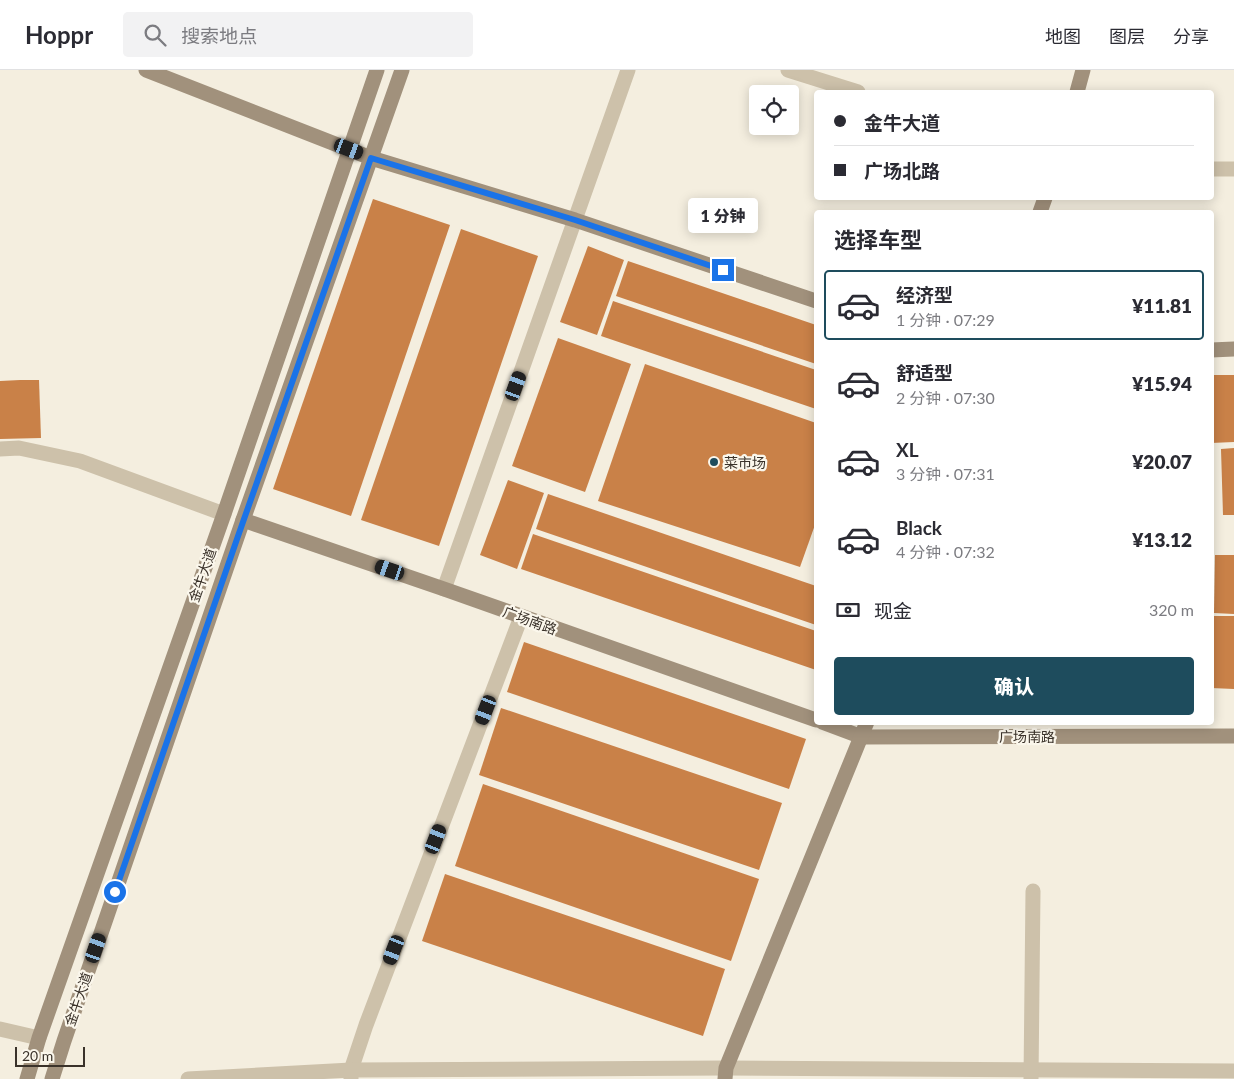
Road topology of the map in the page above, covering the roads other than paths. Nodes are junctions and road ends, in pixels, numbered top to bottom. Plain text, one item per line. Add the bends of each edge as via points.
1 (146, 70) edge
2 (377, 70) edge
3 (402, 70) edge
4 (628, 70) edge
5 (788, 70) edge
6 (1083, 70) edge
7 (852, 90) edge
8 (1078, 90) edge
9 (349, 149) junction
10 (371, 158) junction
11 (1214, 169) edge
12 (1234, 169) edge
13 (575, 220) junction
14 (814, 301) edge
15 (1214, 350) edge
16 (1234, 350) edge
17 (0, 449) edge
18 (224, 514) junction
19 (243, 520) junction
20 (444, 589) junction
21 (521, 617) junction
22 (814, 719) edge
23 (838, 725) edge
24 (864, 730) edge
25 (1234, 736) edge
26 (1033, 891) dead end
27 (0, 1029) edge
28 (39, 1038) junction
29 (1234, 1071) edge
30 (726, 1073) edge
31 (351, 1074) edge
32 (1031, 1074) edge
33 (27, 1079) edge
34 (52, 1079) edge
35 (188, 1079) edge

1 - 9 street
2 - 9 street, 金牛大道
3 - 10 street, 金牛大道
4 - 13 street
5 - 7 street
6 - 8 street
9 - 10 street
9 - 18 street, 金牛大道
10 - 13 street
10 - 19 street, 金牛大道
11 - 12 street
13 - 14 street
13 - 20 street
15 - 16 street
17 - 18 street via 19,448 80,461
18 - 28 street, 金牛大道
19 - 20 street, 广场南路
19 - 34 street, 金牛大道
20 - 21 street, 广场南路
21 - 22 street, 广场南路
21 - 31 street via 366,1025
23 - 24 street, 广场南路
24 - 25 street, 广场南路
24 - 30 street
26 - 32 street
27 - 28 street
28 - 33 street, 金牛大道
29 - 32 street
30 - 31 street
30 - 32 street
31 - 35 street

